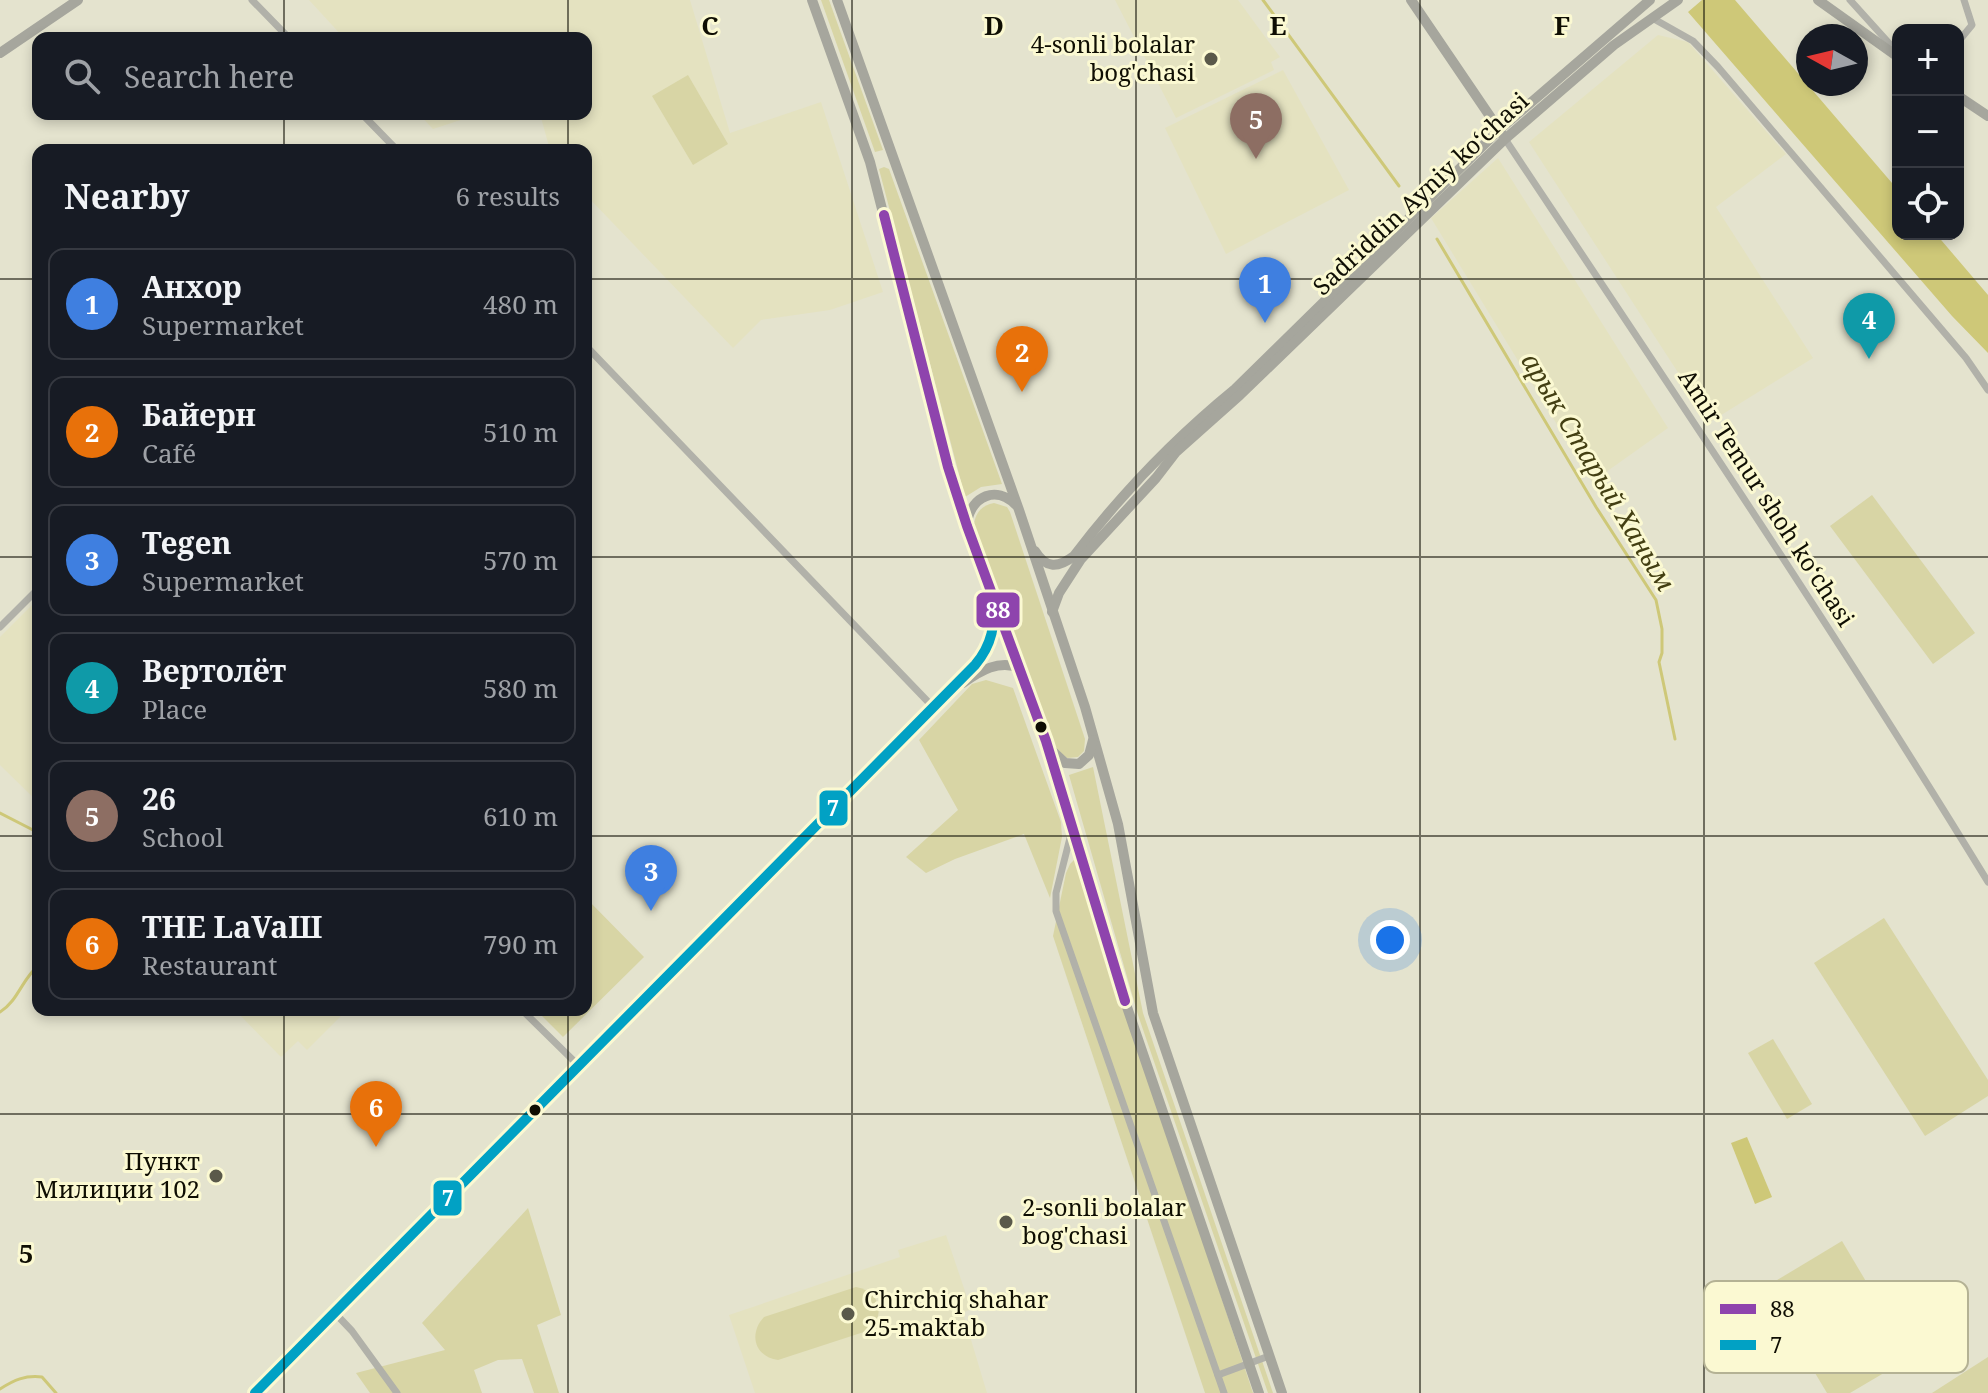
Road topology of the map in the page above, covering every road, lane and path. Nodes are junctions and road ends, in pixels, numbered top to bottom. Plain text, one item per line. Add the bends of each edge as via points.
1 (78, 0) edge
2 (252, 0) edge
3 (812, 0) edge
4 (837, 0) edge
5 (1411, 0) edge
6 (1650, 0) edge
7 (1678, 0) edge
8 (1818, 0) edge
9 (1850, 0) edge
10 (1964, 0) edge
11 (1654, 19) junction
12 (283, 32) edge
13 (1964, 35) edge
14 (1892, 48) edge
15 (1892, 51) edge
16 (0, 53) edge
17 (1964, 100) edge
18 (1988, 116) edge
19 (368, 120) edge
20 (1502, 134) junction
21 (391, 144) edge
22 (891, 156) junction
23 (870, 162) junction
24 (592, 352) edge
25 (1988, 390) edge
26 (1019, 510) junction
27 (967, 526) junction
28 (1028, 538) junction
29 (32, 595) edge
30 (993, 597) junction
31 (1052, 614) junction
32 (0, 627) edge
33 (1020, 668) junction
34 (934, 708) junction
35 (1091, 726) junction
36 (1046, 741) junction
37 (1072, 827) junction
38 (1988, 882) edge
39 (528, 1016) edge
40 (578, 1065) junction
41 (334, 1312) junction
42 (1269, 1356) junction
43 (1249, 1363) junction
44 (1218, 1375) junction
45 (255, 1393) edge
46 (397, 1393) edge
47 (1224, 1393) edge
48 (1259, 1393) edge
49 (1282, 1393) edge

1 - 16 main road
2 - 12 street
3 - 23 main road
4 - 22 main road
5 - 20 main road, Amir Temur shoh ko‘chasi
6 - 20 main road, Sadriddin Ayniy ko‘chasi
7 - 11 main road, Sadriddin Ayniy ko‘chasi
8 - 15 main road
9 - 14 street
10 - 13 street via 1972,25
11 - 20 main road, Sadriddin Ayniy ko‘chasi
11 - 25 street via 1693,41 1718,67
17 - 18 main road
19 - 21 street
20 - 28 main road, Sadriddin Ayniy ko‘chasi via 1193,423 1074,556 1049,565
20 - 31 main road, Sadriddin Ayniy ko‘chasi via 1176,452 1081,559
20 - 38 street, Amir Temur shoh ko‘chasi via 1904,745
22 - 23 main road
22 - 26 main road
23 - 27 main road
24 - 34 street
26 - 27 main road via 1004,495 985,496 971,507
26 - 28 main road
27 - 30 main road
28 - 31 main road
29 - 32 street
30 - 33 main road
30 - 34 main road via 995,620 986,650
31 - 35 main road
33 - 34 main road via 1001,664 982,671
33 - 36 main road
34 - 40 main road
35 - 36 main road via 1091,751 1079,764 1060,760
35 - 42 main road via 1118,824 1153,1013
36 - 37 main road
37 - 43 main road via 1115,972
37 - 44 street via 1056,911
39 - 40 street
40 - 41 main road
41 - 45 main road
41 - 46 street
42 - 43 street
42 - 49 main road
43 - 44 street
43 - 48 main road
44 - 47 street

